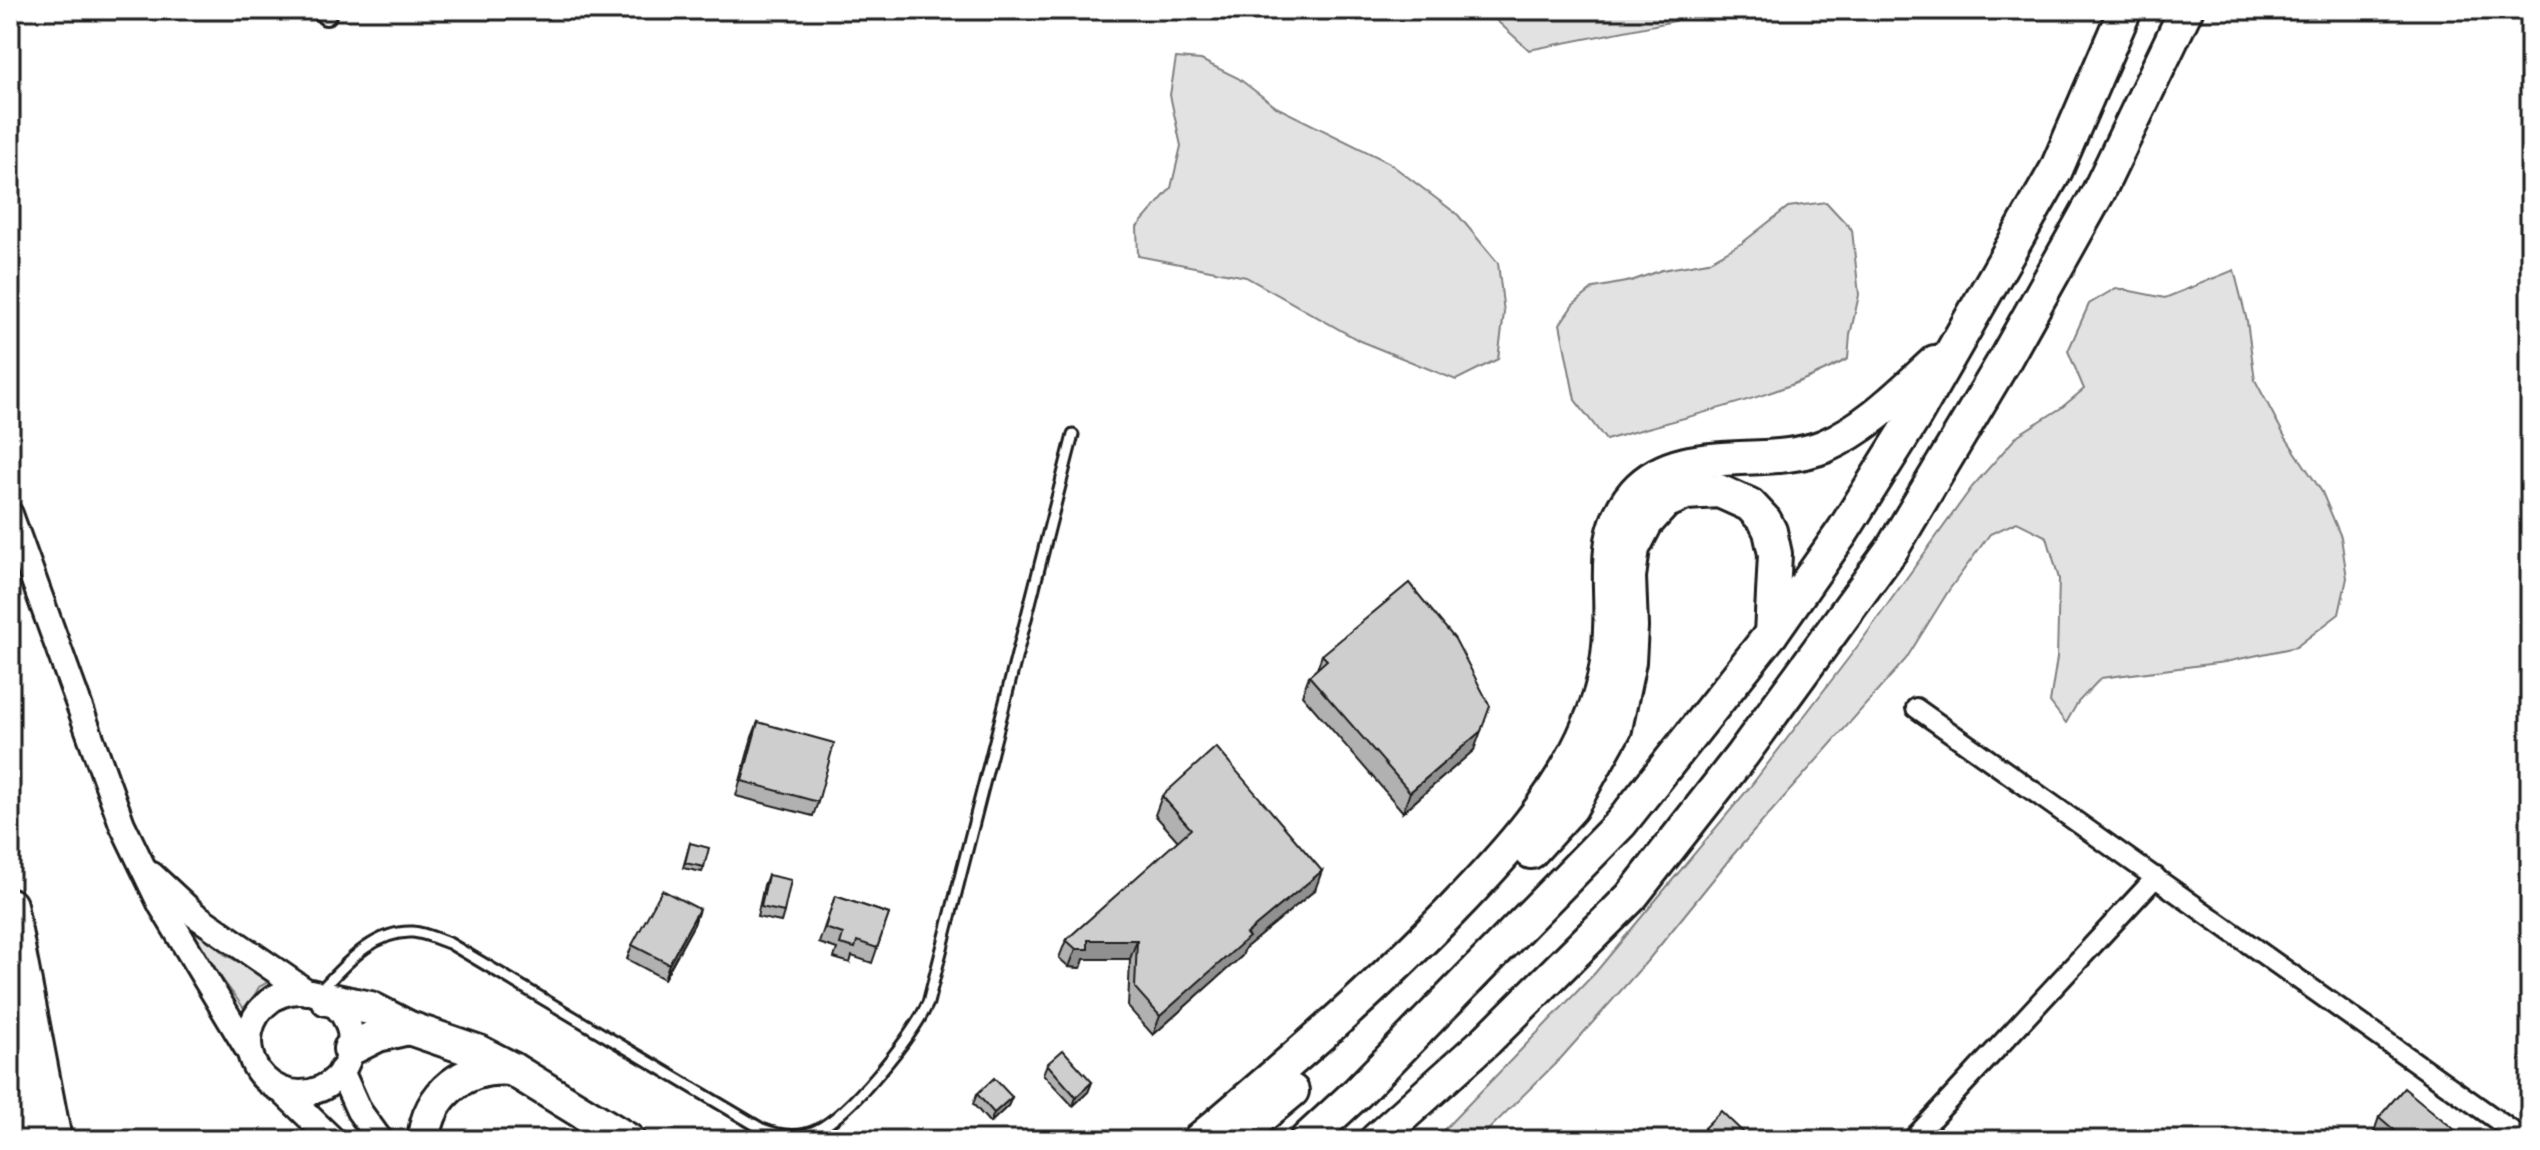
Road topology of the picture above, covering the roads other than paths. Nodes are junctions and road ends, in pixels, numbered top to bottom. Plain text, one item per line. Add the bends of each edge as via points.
1 (2125, 10) edge
2 (2186, 10) edge
3 (1958, 341) junction
4 (1073, 435) dead end
5 (10, 514) edge
6 (1771, 634) junction
7 (1916, 708) dead end
8 (143, 867) junction
9 (2156, 877) junction
10 (10, 905) edge
11 (10, 975) edge
12 (317, 995) junction
13 (409, 1028) junction
14 (1487, 1040) junction
15 (250, 1053) junction
16 (346, 1060) junction
17 (512, 1069) junction
18 (280, 1089) junction
19 (27, 1140) edge
20 (55, 1140) edge
21 (333, 1140) edge
22 (380, 1140) edge
23 (424, 1140) edge
24 (628, 1140) edge
25 (1199, 1140) edge
26 (1233, 1140) edge
27 (1306, 1140) edge
28 (1376, 1140) edge
29 (1403, 1140) edge
30 (1912, 1140) edge
31 (2525, 1140) edge

1 - 3 highway via 2056,170
2 - 14 highway via 2098,193 1892,549 1631,897
3 - 6 highway via 1851,518
3 - 25 highway via 1879,411 1824,446 1765,458 1676,465 1637,490 1618,519 1609,551 1610,632 1598,701 1581,744 1548,799 1493,867 1392,970
4 - 12 lane via 928,1003 918,1024 830,1122 795,1136 762,1129 449,943 423,934 400,933 373,944
5 - 8 main road
6 - 26 highway via 1775,554 1765,521 1750,505 1719,491 1697,490 1665,502 1639,535 1630,562 1629,662 1615,729 1571,808 1408,982
6 - 27 highway via 1621,823
7 - 9 street
8 - 12 main road via 195,915
8 - 15 main road
9 - 30 street
9 - 31 street
10 - 20 highway
11 - 19 highway
12 - 13 highway via 370,1008
12 - 15 main road via 282,994 262,1008 250,1029
12 - 16 main road via 336,1006 348,1026
13 - 16 highway via 378,1035
13 - 17 highway
14 - 28 highway
14 - 29 highway
15 - 18 main road via 261,1075
16 - 18 main road via 332,1081 307,1092
16 - 22 main road via 359,1111
17 - 23 highway via 473,1072 451,1085 434,1105
17 - 24 highway
18 - 21 main road

